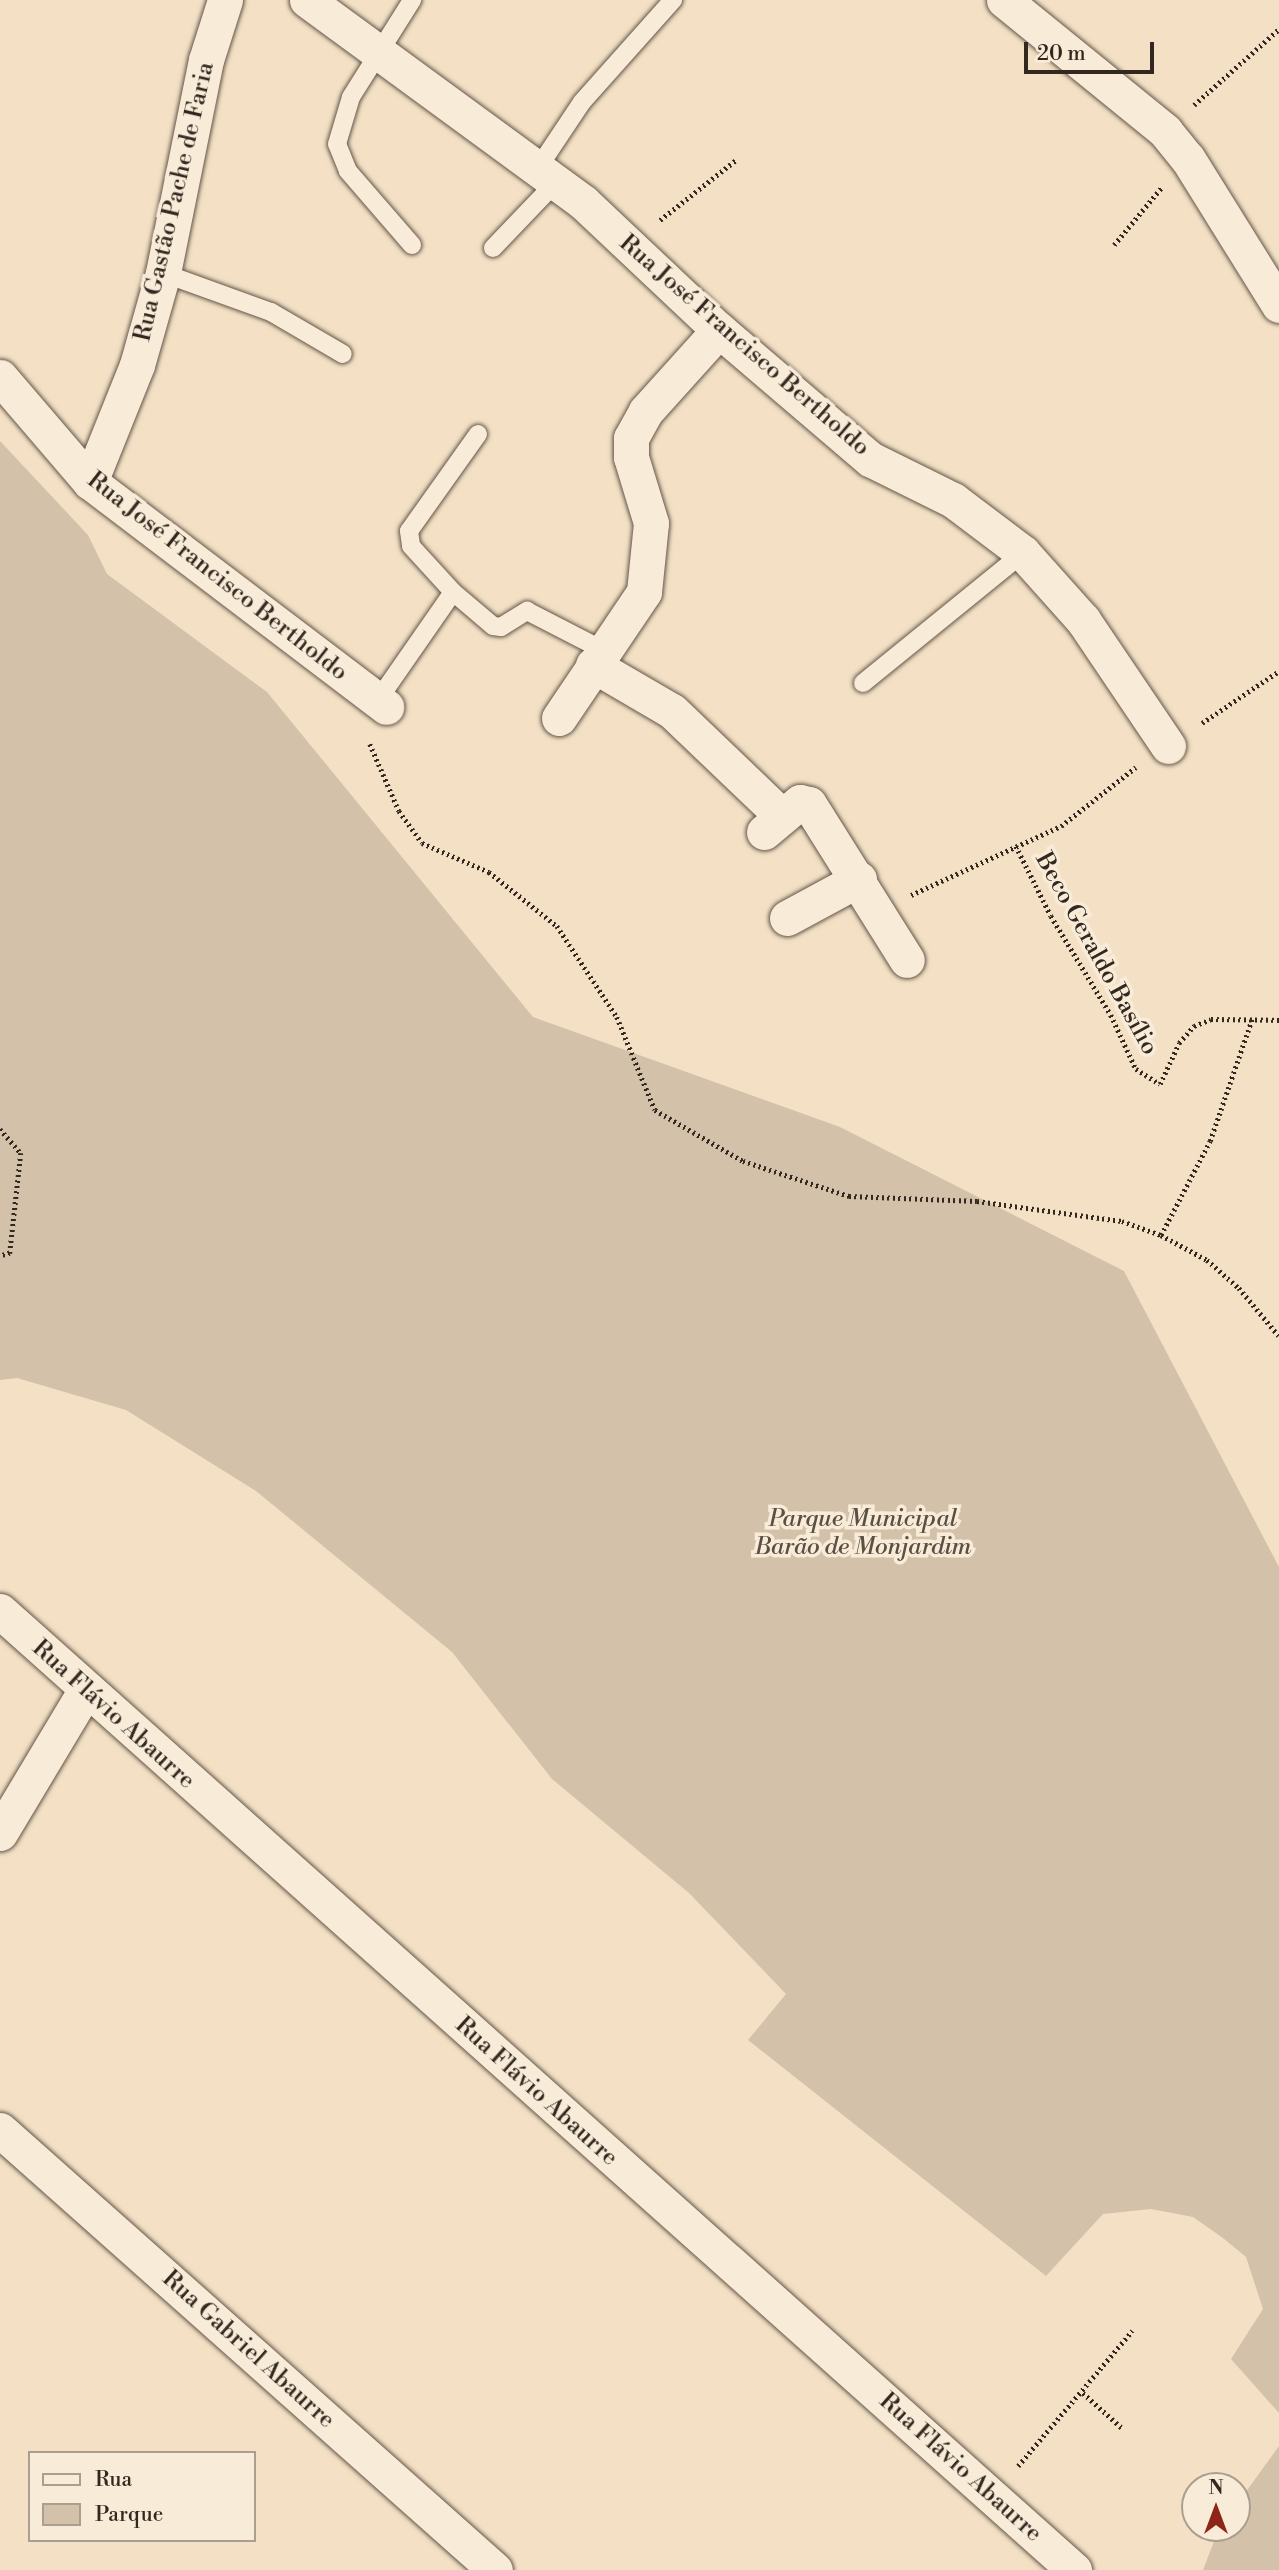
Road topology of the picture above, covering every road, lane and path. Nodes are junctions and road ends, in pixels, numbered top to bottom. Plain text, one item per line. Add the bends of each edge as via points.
1 (225, 0) edge
2 (307, 0) edge
3 (412, 0) edge
4 (673, 0) edge
5 (1004, 0) edge
6 (1279, 29) edge
7 (382, 54) junction
8 (1165, 131) junction
9 (1188, 159) junction
10 (736, 160) dead end
11 (547, 175) junction
12 (627, 244) junction
13 (412, 245) dead end
14 (1114, 245) dead end
15 (493, 248) dead end
16 (163, 273) junction
17 (1279, 304) edge
18 (719, 330) junction
19 (344, 354) dead end
20 (0, 377) edge
21 (478, 433) dead end
22 (90, 482) junction
23 (1023, 553) junction
24 (453, 592) junction
25 (597, 657) junction
26 (1279, 671) edge
27 (863, 683) dead end
28 (374, 697) junction
29 (559, 718) dead end
30 (1168, 746) junction
31 (1016, 846) junction
32 (859, 879) junction
33 (878, 911) junction
34 (787, 918) dead end
35 (907, 960) dead end
36 (1252, 1019) junction
37 (1279, 1020) edge
38 (0, 1129) edge
39 (1161, 1235) junction
40 (0, 1256) edge
41 (1279, 1336) edge
42 (0, 1611) edge
43 (85, 1691) junction
44 (0, 1833) edge
45 (0, 2130) edge
46 (1132, 2330) dead end
47 (1083, 2393) junction
48 (1122, 2428) dead end
49 (992, 2496) junction
50 (495, 2570) edge
51 (1074, 2570) edge

1 - 16 street, Rua Gastão Pache de Faria via 206,60
2 - 7 street, Rua José Francisco Bertholdo
3 - 7 lane
4 - 11 lane via 582,102
5 - 8 street
6 - 8 path
7 - 11 street, Rua José Francisco Bertholdo
7 - 13 lane via 351,97 337,144 348,171
8 - 9 street
9 - 14 path
9 - 17 street
10 - 12 path
11 - 12 street, Rua José Francisco Bertholdo
11 - 15 lane
12 - 18 street, Rua José Francisco Bertholdo
16 - 19 lane via 271,312
16 - 22 street, Rua Gastão Pache de Faria via 137,365
18 - 23 street, Rua José Francisco Bertholdo via 870,460 953,500
18 - 25 street via 646,411 631,438 631,457 650,523 648,578 644,592
20 - 22 street, Rua José Francisco Bertholdo
21 - 24 lane via 409,531 411,546
22 - 28 street, Rua José Francisco Bertholdo
23 - 27 lane
23 - 30 street, Rua José Francisco Bertholdo via 1083,620
24 - 25 lane via 493,626 501,627 527,611
24 - 28 lane
25 - 29 street
25 - 32 street via 672,711 772,823 800,802 809,804
26 - 30 path
28 - 39 path via 362,724 389,791 410,828 422,843 489,872 557,926 617,1017 655,1110 743,1161 849,1195 976,1200 1122,1222
30 - 31 path via 1061,826
31 - 33 path
31 - 36 path, Beco Geraldo Basílio via 1051,916 1111,1015 1136,1069 1160,1084 1179,1043 1194,1026 1211,1019
32 - 33 street
32 - 34 street
33 - 35 street
36 - 37 path, Beco Geraldo Basílio
36 - 39 path via 1220,1117
38 - 40 path via 21,1153 10,1253
39 - 41 path via 1207,1260 1239,1288
42 - 43 street, Rua Flávio Abaurre
43 - 44 street
43 - 49 street, Rua Flávio Abaurre
45 - 50 street, Rua Gabriel Abaurre
46 - 47 path
47 - 48 path
47 - 49 path
49 - 51 street, Rua Flávio Abaurre

